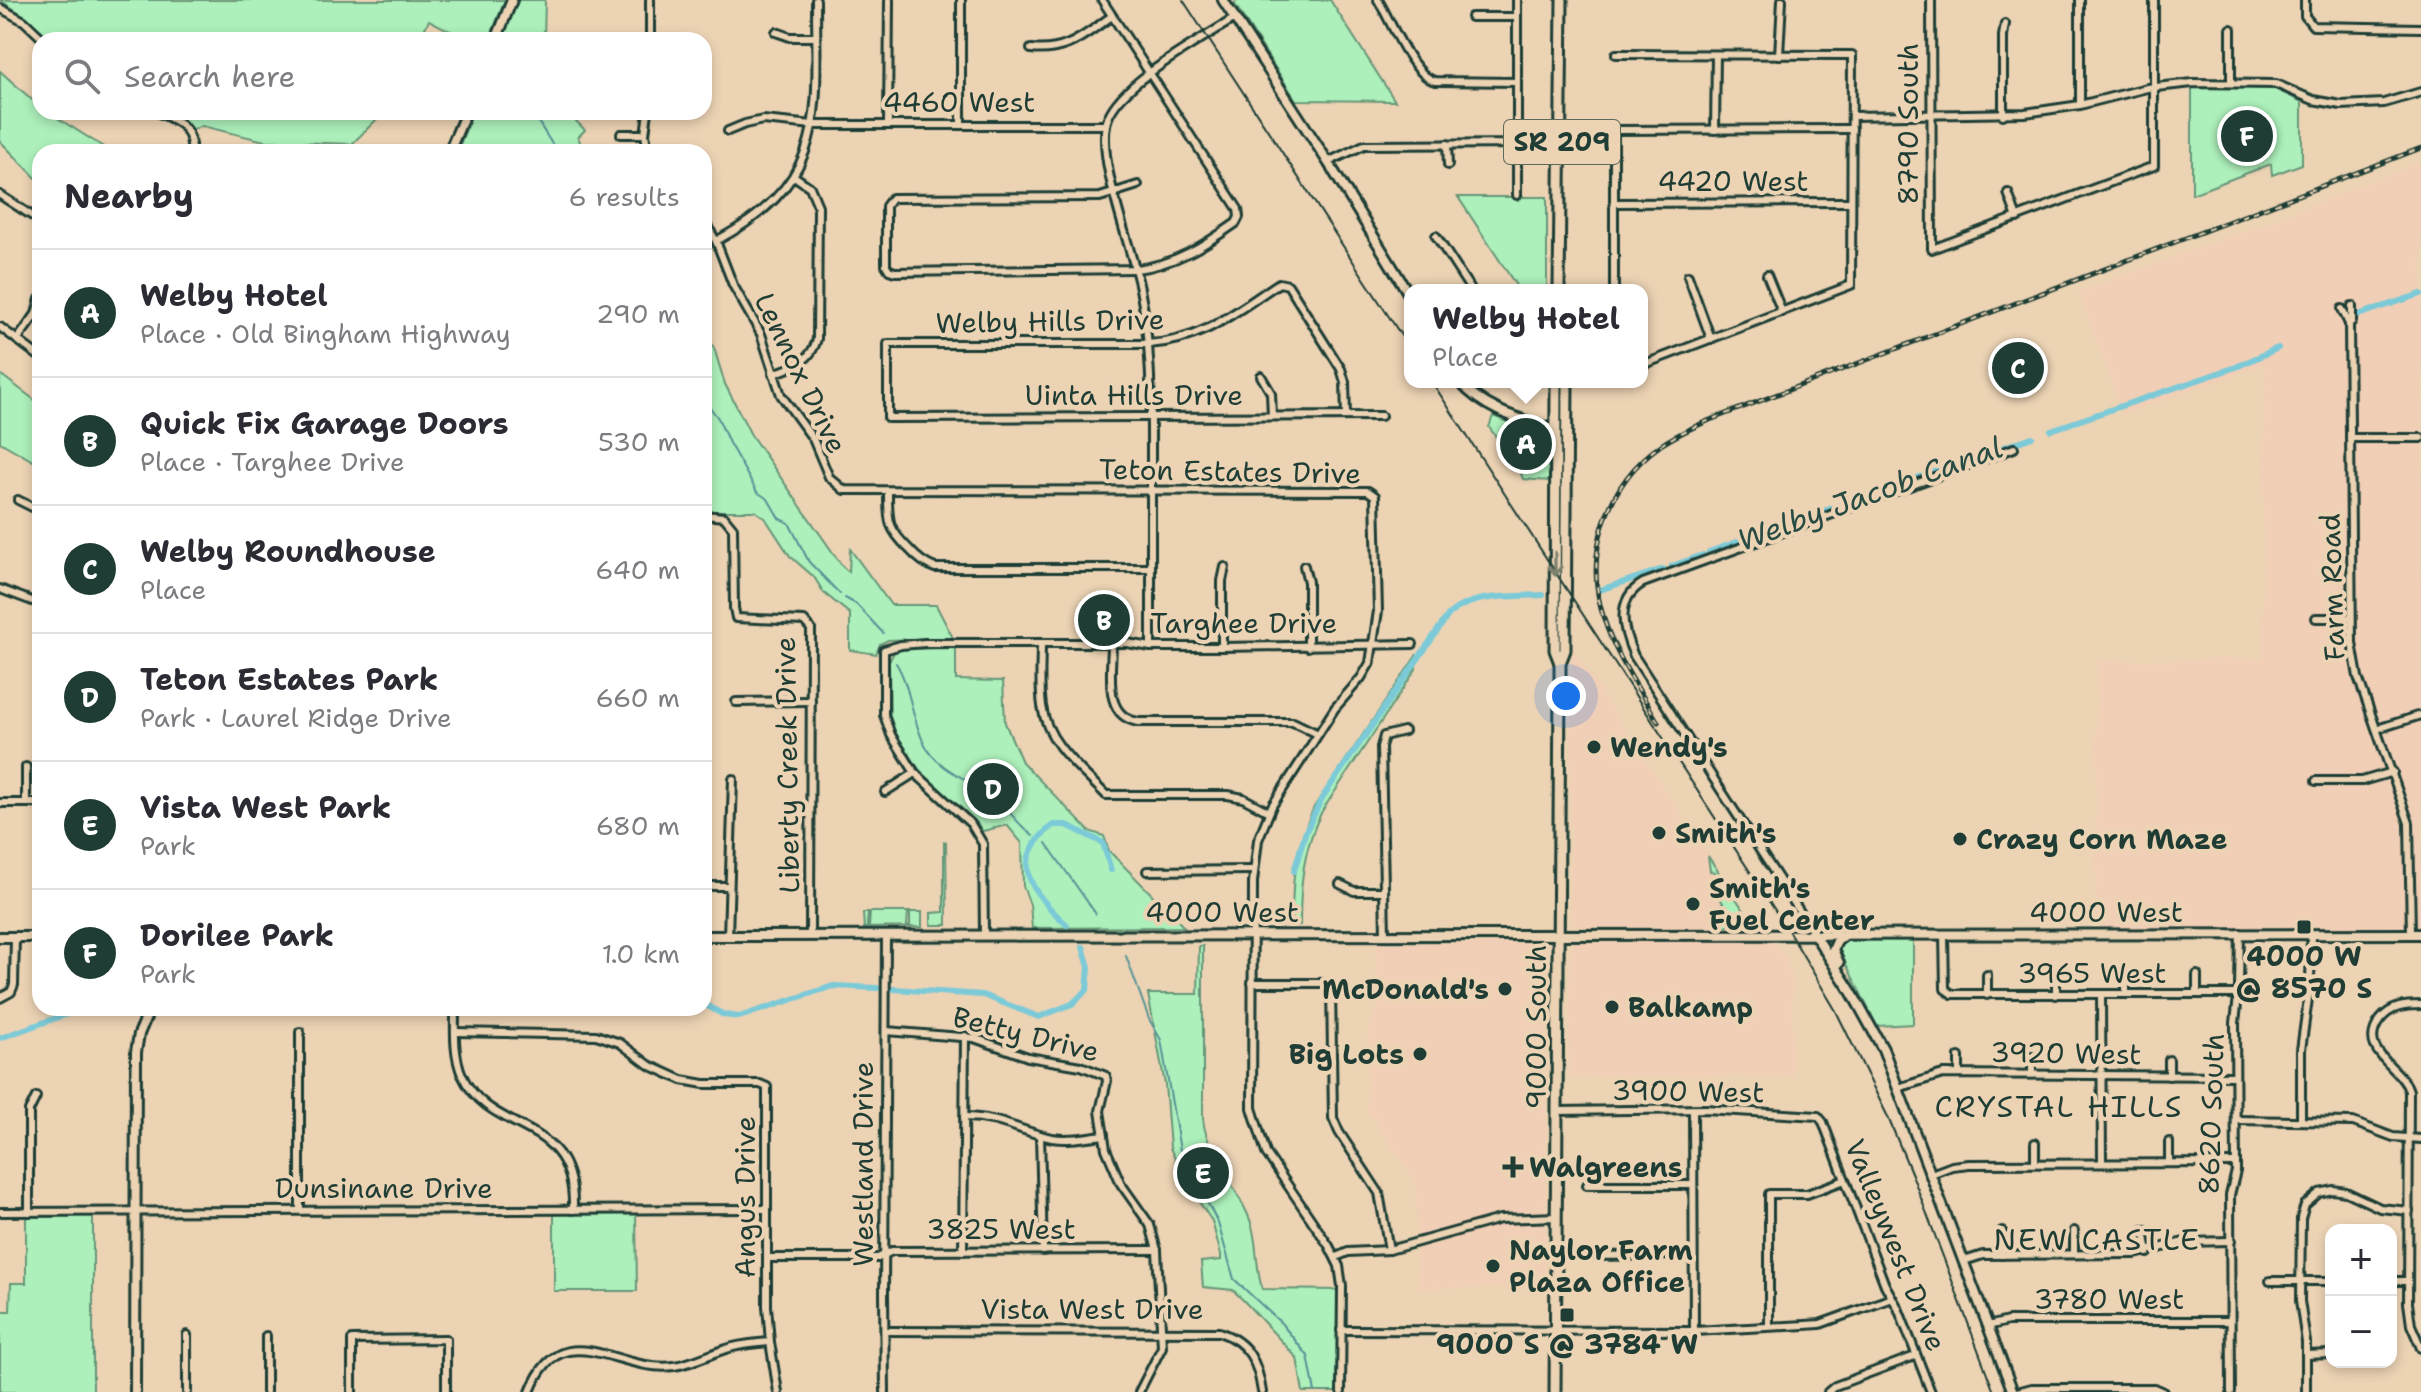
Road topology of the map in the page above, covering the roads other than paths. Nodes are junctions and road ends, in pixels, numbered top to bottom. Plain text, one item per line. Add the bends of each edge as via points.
1 (512, 0) edge
2 (650, 0) edge
3 (816, 0) edge
4 (889, 0) edge
5 (961, 0) edge
6 (1102, 0) edge
7 (1223, 0) edge
8 (1378, 0) edge
9 (1517, 0) edge
10 (1562, 0) edge
11 (1782, 0) edge
12 (1931, 0) edge
13 (2080, 0) edge
14 (2154, 0) edge
15 (2305, 0) edge
16 (0, 8) edge
17 (1112, 16) junction
18 (1471, 17) dead end
19 (1517, 17) junction
20 (1235, 18) junction
21 (2005, 24) dead end
22 (2421, 28) edge
23 (2231, 29) dead end
24 (36, 32) edge
25 (499, 32) edge
26 (650, 32) edge
27 (776, 32) dead end
28 (816, 37) junction
29 (1031, 49) dead end
30 (1616, 54) dead end
31 (1716, 55) junction
32 (1779, 55) junction
33 (1150, 74) junction
34 (1517, 82) junction
35 (2231, 82) junction
36 (2153, 87) junction
37 (2421, 92) edge
38 (2080, 105) junction
39 (1930, 115) junction
40 (2003, 115) junction
41 (1852, 116) junction
42 (176, 120) edge
43 (463, 120) edge
44 (647, 120) edge
45 (961, 124) junction
46 (813, 125) junction
47 (888, 125) junction
48 (1105, 125) junction
49 (1852, 129) junction
50 (1715, 130) junction
51 (728, 131) dead end
52 (621, 134) dead end
53 (645, 134) junction
54 (191, 144) edge
55 (452, 144) edge
56 (647, 144) edge
57 (1447, 144) junction
58 (1517, 144) junction
59 (1545, 144) dead end
60 (1328, 162) junction
61 (1448, 165) dead end
62 (794, 176) junction
63 (1138, 185) dead end
64 (1115, 193) junction
65 (2008, 193) dead end
66 (0, 195) edge
67 (1517, 195) dead end
68 (1851, 202) junction
69 (1614, 203) junction
70 (32, 216) edge
71 (2017, 218) junction
72 (712, 234) edge
73 (1436, 236) dead end
74 (716, 241) junction
75 (1136, 269) junction
76 (1767, 275) dead end
77 (1688, 276) dead end
78 (1467, 284) edge
79 (1561, 284) edge
80 (1614, 284) edge
81 (1404, 286) edge
82 (2352, 306) dead end
83 (2342, 309) dead end
84 (1782, 312) junction
85 (32, 319) edge
86 (2349, 325) junction
87 (0, 327) edge
88 (1711, 339) junction
89 (17, 340) junction
90 (1148, 344) junction
91 (32, 351) edge
92 (1648, 363) edge
93 (773, 374) junction
94 (1261, 376) dead end
95 (1466, 388) edge
96 (1556, 388) edge
97 (1567, 388) edge
98 (1272, 416) junction
99 (1346, 416) junction
100 (1381, 416) dead end
101 (1151, 417) junction
102 (888, 418) joint
103 (1555, 430) junction
104 (2350, 438) junction
105 (2421, 438) edge
106 (2014, 448) dead end
107 (888, 491) junction
108 (1151, 491) junction
109 (850, 492) joint
110 (18, 500) dead end
111 (32, 507) edge
112 (712, 515) edge
113 (1567, 557) junction
114 (1304, 566) dead end
115 (1225, 567) dead end
116 (1151, 568) junction
117 (1, 590) edge
118 (32, 601) edge
119 (2316, 618) dead end
120 (2351, 618) junction
121 (1041, 643) junction
122 (1112, 643) junction
123 (1373, 644) junction
124 (1413, 644) dead end
125 (1151, 647) junction
126 (1222, 647) junction
127 (1308, 647) junction
128 (1560, 663) junction
129 (811, 701) junction
130 (736, 702) dead end
131 (2421, 715) edge
132 (2377, 729) junction
133 (1404, 731) dead end
134 (1318, 734) junction
135 (26, 767) dead end
136 (2393, 772) junction
137 (915, 773) junction
138 (733, 779) dead end
139 (2316, 781) dead end
140 (885, 792) dead end
141 (0, 803) edge
142 (26, 803) junction
143 (32, 803) edge
144 (1269, 812) junction
145 (1253, 870) junction
146 (1147, 871) dead end
147 (1340, 884) dead end
148 (712, 886) edge
149 (729, 886) junction
150 (1384, 891) junction
151 (2240, 933) junction
152 (1385, 934) junction
153 (1847, 934) junction
154 (1944, 934) junction
155 (2311, 934) junction
156 (2411, 934) junction
157 (2421, 934) edge
158 (886, 935) junction
159 (984, 935) junction
160 (1253, 935) junction
161 (1559, 935) junction
162 (1815, 935) junction
163 (712, 936) edge
164 (728, 936) junction
165 (810, 936) junction
166 (0, 937) edge
167 (15, 937) junction
168 (32, 937) edge
169 (2056, 974) dead end
170 (1987, 975) dead end
171 (2126, 975) dead end
172 (2197, 975) dead end
173 (1252, 983) junction
174 (1852, 993) junction
175 (2126, 994) junction
176 (2197, 994) junction
177 (2238, 994) junction
178 (1987, 995) junction
179 (2056, 995) junction
180 (2101, 995) junction
181 (0, 998) edge
182 (2421, 1005) edge
183 (146, 1016) edge
184 (455, 1016) edge
185 (886, 1031) junction
186 (300, 1032) dead end
187 (455, 1032) junction
188 (965, 1036) junction
189 (1959, 1057) dead end
190 (2032, 1057) dead end
191 (2169, 1060) dead end
192 (2032, 1073) junction
193 (1959, 1074) junction
194 (2101, 1076) junction
195 (2169, 1076) junction
196 (2235, 1076) junction
197 (1898, 1088) junction
198 (36, 1097) dead end
199 (1557, 1111) junction
200 (1693, 1111) junction
201 (1818, 1116) joint
202 (964, 1117) junction
203 (2236, 1120) junction
204 (2301, 1120) junction
205 (1040, 1135) junction
206 (1104, 1135) junction
207 (2409, 1139) junction
208 (2421, 1139) edge
209 (2169, 1142) dead end
210 (2035, 1143) dead end
211 (2035, 1163) junction
212 (2102, 1163) junction
213 (2169, 1163) junction
214 (2236, 1163) junction
215 (1931, 1174) junction
216 (1845, 1180) junction
217 (1587, 1185) dead end
218 (1693, 1185) junction
219 (767, 1209) junction
220 (300, 1210) junction
221 (573, 1210) junction
222 (2409, 1211) junction
223 (0, 1212) edge
224 (29, 1212) junction
225 (135, 1212) junction
226 (1557, 1217) junction
227 (2144, 1230) dead end
228 (2002, 1231) dead end
229 (2074, 1231) dead end
230 (2231, 1241) junction
231 (1157, 1250) junction
232 (1389, 1250) junction
233 (963, 1251) junction
234 (1043, 1251) junction
235 (2148, 1253) junction
236 (2074, 1254) junction
237 (884, 1255) junction
238 (1693, 1255) junction
239 (2002, 1255) junction
240 (1587, 1256) dead end
241 (1336, 1257) junction
242 (767, 1258) junction
243 (1964, 1261) junction
244 (2270, 1281) dead end
245 (2300, 1281) junction
246 (2325, 1281) edge
247 (2397, 1281) edge
248 (2408, 1281) junction
249 (1892, 1298) junction
250 (2230, 1321) junction
251 (1769, 1326) junction
252 (1988, 1326) junction
253 (1162, 1330) junction
254 (1341, 1330) junction
255 (1556, 1330) junction
256 (886, 1331) junction
257 (1694, 1331) junction
258 (187, 1335) dead end
259 (266, 1336) dead end
260 (770, 1342) junction
261 (2421, 1348) edge
262 (2325, 1354) edge
263 (2306, 1355) junction
264 (1915, 1356) junction
265 (2094, 1390) edge
266 (1828, 1391) edge
267 (135, 1392) edge
268 (187, 1392) edge
269 (266, 1392) edge
270 (352, 1392) edge
271 (446, 1392) edge
272 (530, 1392) edge
273 (778, 1392) edge
274 (885, 1392) edge
275 (1139, 1392) edge
276 (1262, 1392) edge
277 (1341, 1392) edge
278 (1555, 1392) edge
279 (1931, 1392) edge
280 (2015, 1392) edge
281 (2163, 1392) edge
282 (2231, 1392) edge
283 (2306, 1392) edge

1 - 25 main road
2 - 26 street
3 - 28 street
4 - 47 street
5 - 45 street
6 - 17 street
7 - 20 main road
8 - 34 street via 1427,79
9 - 19 street
10 - 79 main road, SR 209
11 - 32 street
12 - 39 street, 8790 South
13 - 38 street
14 - 36 street
15 - 22 street via 2305,16 2313,26
16 - 24 street
17 - 29 street via 1065,47
17 - 33 street
18 - 19 street
19 - 34 street
20 - 33 street
20 - 60 main road
21 - 40 street
23 - 35 street
27 - 28 street
28 - 46 street
30 - 31 street
31 - 32 street
31 - 50 street
32 - 41 street via 1852,55
33 - 48 street via 1123,94
33 - 75 street via 1239,217 1185,255
34 - 58 street
35 - 36 street
35 - 37 street via 2276,84 2341,105 2384,103
36 - 38 street
36 - 71 street via 2154,166
38 - 40 street
39 - 40 street
39 - 41 street
39 - 71 street, 8790 South via 1932,249
41 - 49 street
42 - 54 street via 185,127
43 - 55 main road
44 - 53 street
45 - 47 street, 4460 West
45 - 48 street, 4460 West
46 - 47 street, 4460 West
46 - 51 street, 4460 West via 763,120
46 - 62 street
48 - 64 street via 1105,153
49 - 50 street
49 - 68 street
50 - 69 street via 1614,130
52 - 53 street
53 - 56 street
57 - 58 street
57 - 60 street via 1364,145
57 - 61 street
58 - 59 street
58 - 67 street
60 - 81 main road
62 - 74 street via 763,212
62 - 93 street via 810,187 818,206 818,335 805,360
63 - 64 street
64 - 75 street
64 - 75 street via 894,198 885,208 886,263 892,271
65 - 71 street
66 - 70 street
68 - 69 street, 4420 West
68 - 84 street via 1851,285
69 - 80 street
72 - 74 street, Lennox Drive
73 - 78 street
74 - 93 street, Lennox Drive via 733,285 759,329
75 - 90 street
76 - 84 street
77 - 88 street
82 - 86 street
83 - 86 street
84 - 88 street
85 - 89 street
86 - 104 street, Farm Road
87 - 89 street
88 - 92 street
89 - 91 street
90 - 99 street, Welby Hills Drive via 1197,335 1279,283 1286,284 1341,369
90 - 101 street
90 - 102 street, Welby Hills Drive via 888,344
93 - 109 street, Lennox Drive via 816,444 829,477
94 - 98 street via 1271,393
95 - 103 main road via 1491,408
96 - 103 main road, 9000 South
97 - 113 main road, 9000 South
98 - 99 street, Uinta Hills Drive
98 - 101 street, Uinta Hills Drive
99 - 100 street, Uinta Hills Drive
101 - 102 street, Uinta Hills Drive
101 - 108 street
103 - 113 main road via 1561,436
103 -> 128 main road, 9000 South via 1555,650
104 - 105 street
104 - 120 street, Farm Road
106 - 162 street via 1643,583 1622,610 1624,632 1640,666
107 - 108 street, Teton Estates Drive
107 - 109 street, Teton Estates Drive
107 - 116 street via 894,535 935,568
108 - 116 street
108 - 123 street, Teton Estates Drive via 1372,493 1378,606
110 - 111 street
112 - 129 street, Liberty Creek Drive via 728,519 733,528 736,618 809,624
113 - 128 main road, 9000 South via 1565,650
114 - 127 street
115 - 126 street
116 - 125 street
117 - 118 street
119 - 120 street
120 - 132 street, Farm Road via 2356,667
121 - 122 street, Targhee Drive
121 - 137 street, Targhee Drive via 925,643 884,650 884,715
121 - 144 street via 1046,724 1061,749 1106,795 1228,795
122 - 125 street, Targhee Drive
122 - 134 street via 1113,701 1125,718 1293,722
123 - 124 street, Targhee Drive
123 - 127 street, Targhee Drive
123 - 134 street, Teton Estates Drive via 1364,674
125 - 126 street, Targhee Drive
126 - 127 street, Targhee Drive
128 - 161 main road, 9000 South
129 - 130 street
129 - 165 street, Liberty Creek Drive
131 - 132 street
132 - 136 street, Farm Road
133 - 150 street via 1382,740
134 - 144 street, Teton Estates Drive
135 - 142 street
136 - 139 street via 2367,780
136 - 156 street, Farm Road via 2410,830
137 - 140 street
137 - 159 street via 979,836
138 - 149 street
141 - 142 street
142 - 143 street
144 - 145 street, Teton Estates Drive
145 - 146 street
145 - 160 street, Teton Estates Drive
147 - 150 street via 1354,891
148 - 149 street
149 - 164 street
150 - 152 street
151 - 154 main road, 4000 West
151 - 155 main road, 4000 West
151 - 177 street, 8620 South
152 - 160 main road, 4000 West
152 - 161 main road, 4000 West
153 - 154 main road, 4000 West
153 - 162 main road, 4000 West
153 - 174 main road via 1833,950
154 - 178 street, 3965 West via 1947,993
155 - 156 main road, 4000 West
155 - 204 street
156 - 157 main road, 4000 West
158 - 159 main road, 4000 West
158 - 165 main road, 4000 West
158 - 185 street, Westland Drive
159 - 160 main road, 4000 West
160 - 173 street, Teton Estates Drive
161 - 162 main road, 4000 West
161 - 199 main road, 9000 South
162 - 174 main road
163 - 164 main road, 4000 West
164 - 165 main road, 4000 West
166 - 167 main road
167 - 168 main road
167 - 181 street via 14,985
169 - 179 street
170 - 178 street
171 - 175 street
172 - 176 street
173 - 232 street via 1331,987 1333,1118 1379,1193
173 - 241 street, Teton Estates Drive via 1255,1124 1266,1153
174 - 197 main road
175 - 176 street, 3965 West
175 - 180 street, 3965 West
176 - 177 street, 3965 West
177 - 196 street, 8620 South
178 - 179 street, 3965 West
179 - 180 street, 3965 West
180 - 194 street
182 - 207 street via 2392,1009 2375,1033 2380,1057 2407,1084
183 - 225 main road via 136,1047
184 - 187 street
185 - 188 street, Betty Drive
185 - 237 street, Westland Drive
186 - 220 street
187 - 219 street, Angus Drive via 596,1035 620,1043 660,1072 682,1080 764,1084
187 - 221 street via 457,1061 473,1094 559,1154 570,1179
188 - 202 street
188 - 206 street, Betty Drive via 1036,1059 1094,1069 1107,1078 1100,1111
189 - 193 street
190 - 192 street
191 - 195 street
192 - 193 street, 3920 West
192 - 194 street, 3920 West
193 - 197 street, 3920 West via 1934,1075
194 - 195 street, 3920 West
194 - 212 street
195 - 196 street, 3920 West
196 - 203 street, 8620 South
197 - 215 main road
198 - 224 street via 29,1111
199 - 200 street, 3900 West
199 - 226 main road, 9000 South
200 - 201 street, 3900 West
200 - 218 street
201 - 216 street, Valleywest Drive
202 - 205 street via 997,1119
202 - 233 street
203 - 204 street
203 - 214 street, 8620 South
204 - 207 street via 2353,1122
205 - 206 street
205 - 234 street
206 - 231 street via 1115,1174 1150,1225
207 - 208 street
207 - 222 street
209 - 213 street
210 - 211 street
211 - 212 street
211 - 215 street via 1960,1164
212 - 213 street
213 - 214 street
214 - 230 street, 8620 South
215 - 243 main road
216 - 249 street, Valleywest Drive
216 - 251 street via 1807,1194 1769,1194
217 - 218 street
218 - 238 street
219 - 221 street, Dunsinane Drive
219 - 242 street, Angus Drive
220 - 221 street, Dunsinane Drive
220 - 225 street, Dunsinane Drive
222 - 245 street via 2380,1208 2339,1190 2319,1193 2305,1205 2301,1218
222 - 248 street
223 - 224 street, Dunsinane Drive
224 - 225 street, Dunsinane Drive
225 - 267 main road
226 - 232 street via 1487,1221
226 - 255 main road, 9000 South
227 - 235 street
228 - 239 street
229 - 236 street
230 - 235 street via 2184,1242
230 - 250 street, 8620 South
231 - 234 street, 3825 West
231 - 253 street
232 - 241 street
233 - 234 street, 3825 West
233 - 237 street, 3825 West
235 - 236 street
236 - 239 street
237 - 242 street, 3825 West
237 - 256 street, Westland Drive
238 - 240 street
238 - 257 street
239 - 243 street
241 - 254 street
242 - 260 street, Angus Drive
243 - 252 main road
244 - 245 street
245 - 246 street
245 - 263 street
247 - 248 street
248 - 261 street via 2409,1314
249 - 251 street via 1820,1324
249 - 264 street, Valleywest Drive
250 - 252 street, 3780 West via 2008,1321
250 - 282 street, 8620 South
251 - 257 street
252 - 280 main road
253 - 256 street, Vista West Drive
253 - 275 street via 1160,1355
253 - 276 street, Vista West Drive via 1229,1335 1252,1356
254 - 255 street
254 - 277 street
255 - 257 street
255 - 278 main road, 9000 South
256 - 274 street, Westland Drive
258 - 268 street
259 - 269 street
260 - 272 street via 661,1367 596,1351 567,1352 541,1369
260 - 273 street, Angus Drive
262 - 263 street
263 - 283 street
264 - 266 street
264 - 279 street, Valleywest Drive
265 - 280 street
265 - 281 street
270 - 271 street via 352,1340 446,1339

